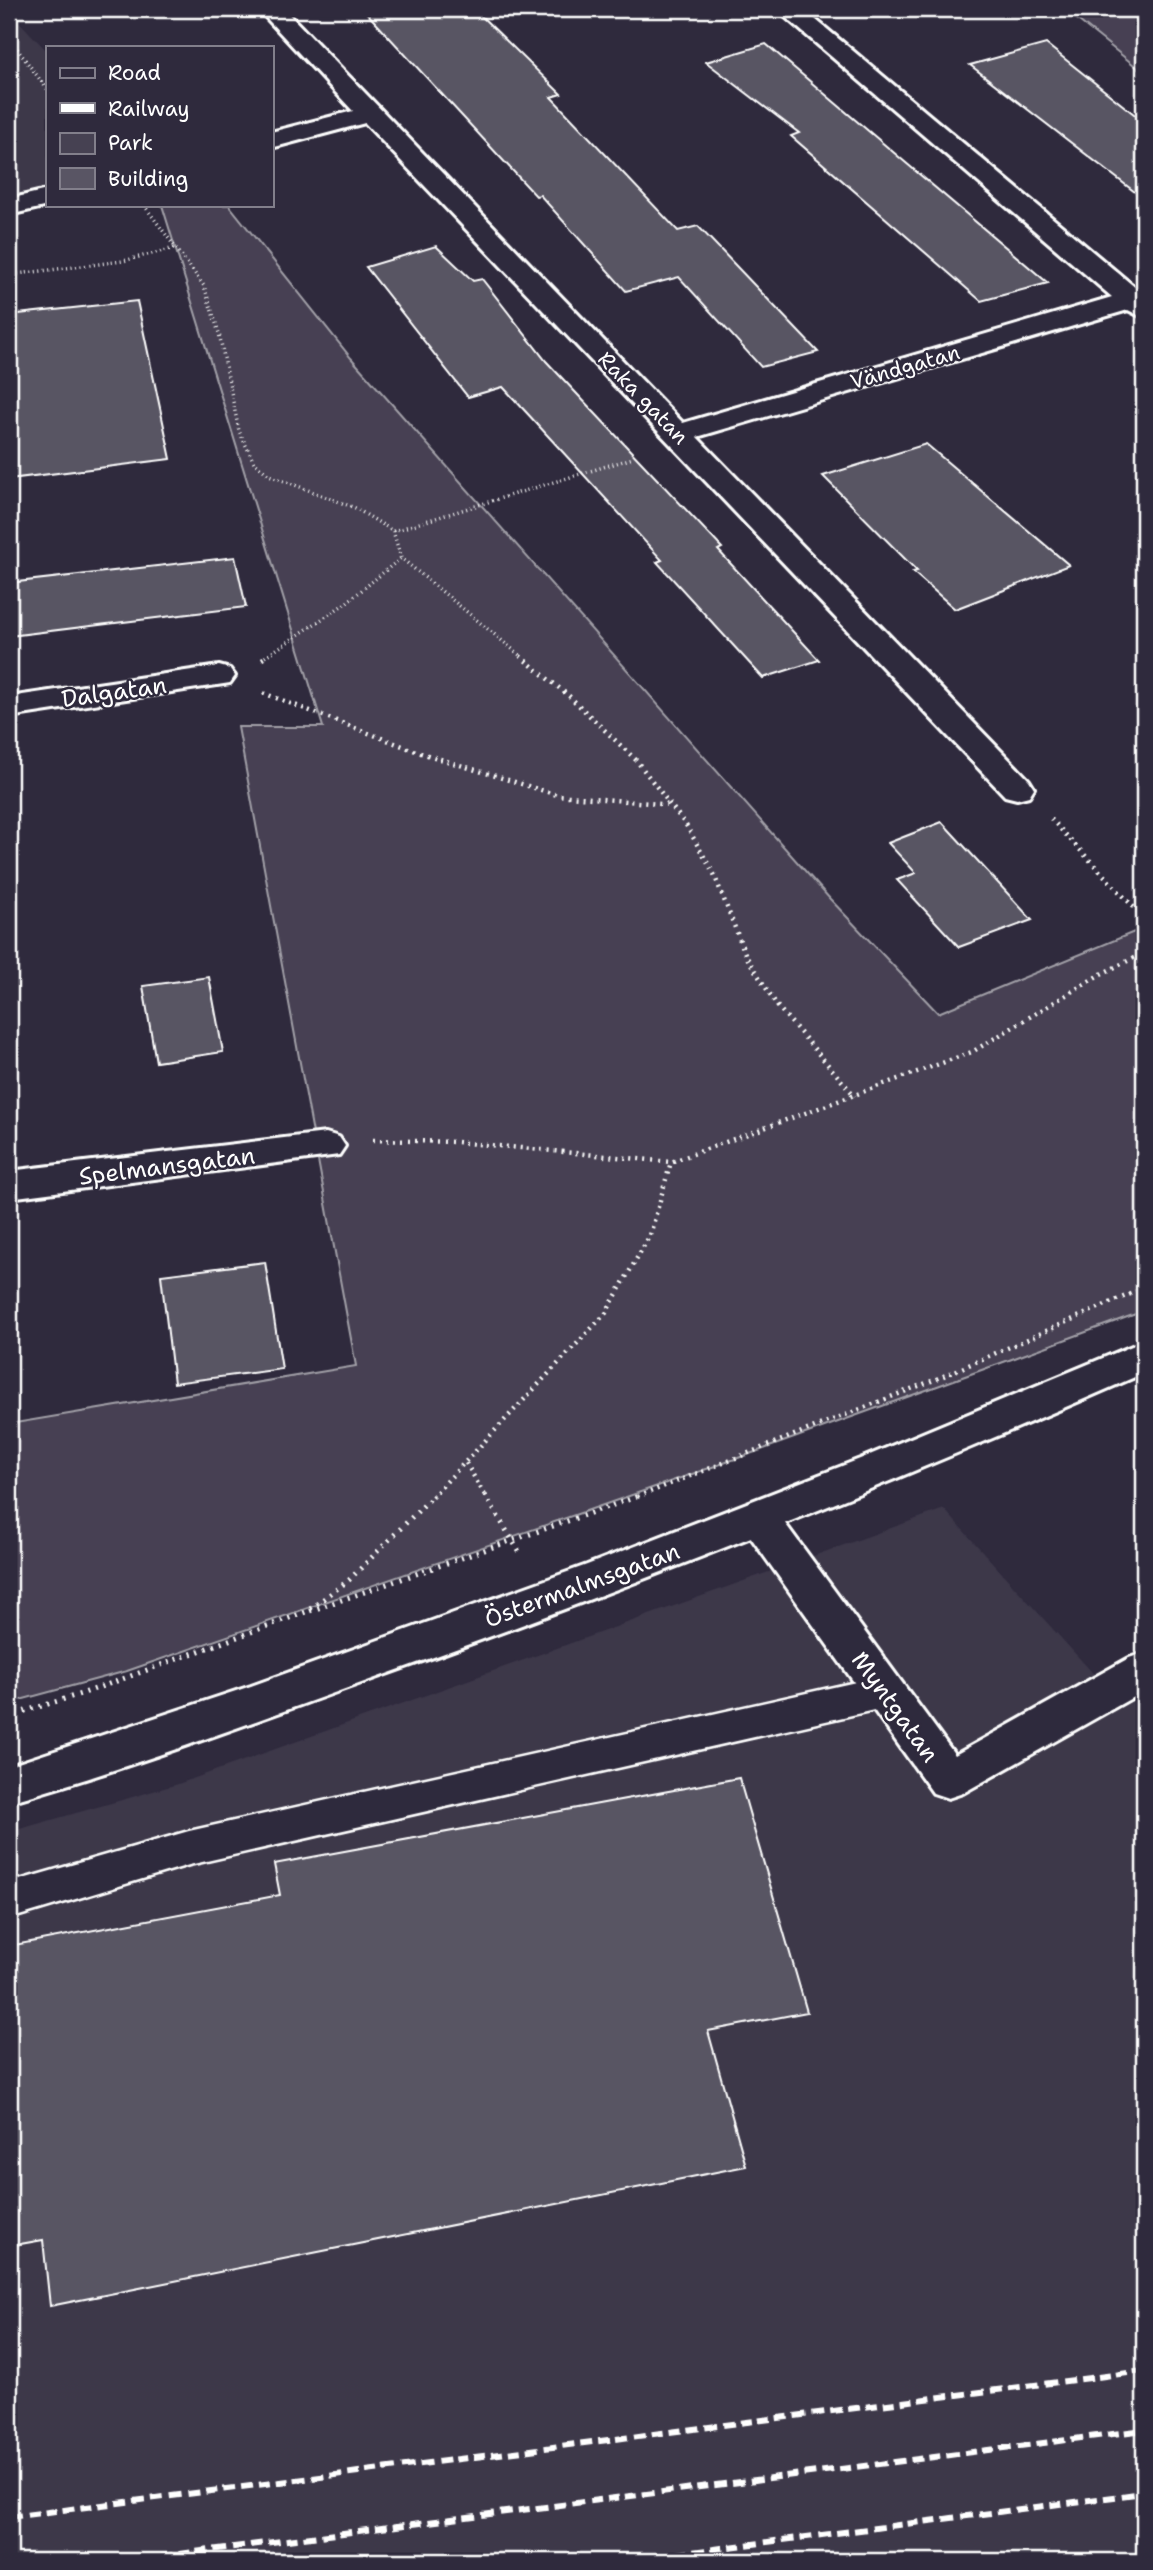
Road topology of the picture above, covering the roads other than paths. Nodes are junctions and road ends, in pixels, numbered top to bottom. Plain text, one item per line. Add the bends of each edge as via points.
1 (270, 9) edge
2 (788, 9) edge
3 (370, 114) junction
4 (273, 139) edge
5 (46, 198) edge
6 (9, 207) edge
7 (1138, 305) edge
8 (677, 434) junction
9 (219, 676) road end
10 (9, 707) edge
11 (1017, 788) road end
12 (326, 1146) road end
13 (9, 1185) edge
14 (1144, 1356) edge
15 (759, 1518) junction
16 (1144, 1670) edge
17 (883, 1692) junction
18 (9, 1784) edge
19 (9, 1901) edge

1 - 3 street, Raka gatan
2 - 7 street, Vändgatan
3 - 4 street
3 - 8 street, Raka gatan
5 - 6 street
7 - 8 street, Vändgatan
8 - 11 street, Raka gatan
9 - 10 street, Dalgatan
12 - 13 street, Spelmansgatan
14 - 15 street, Östermalmsgatan
15 - 17 street, Myntgatan
15 - 18 street, Östermalmsgatan via 550,1598
16 - 17 street, Myntgatan via 948,1780
17 - 19 lane via 189,1848

